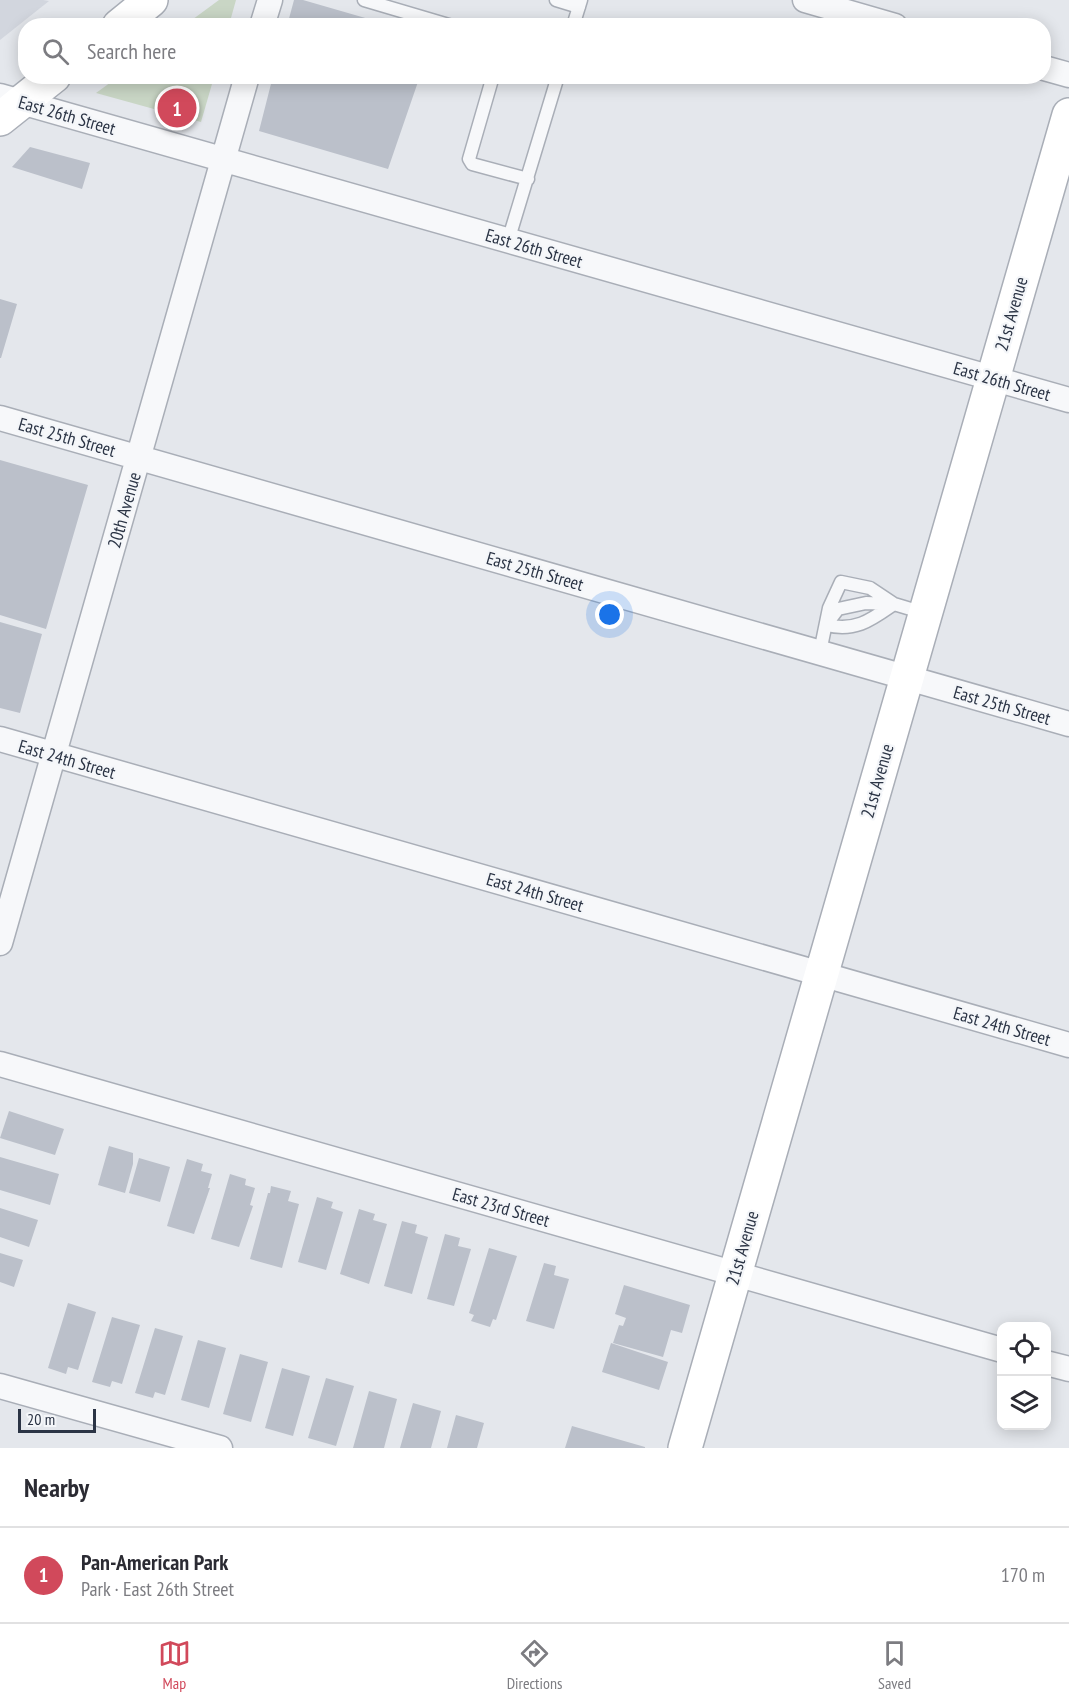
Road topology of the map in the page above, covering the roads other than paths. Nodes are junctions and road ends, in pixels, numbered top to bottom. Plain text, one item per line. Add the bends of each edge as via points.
1 (151, 0) edge
2 (270, 0) edge
3 (364, 0) edge
4 (556, 0) edge
5 (805, 0) edge
6 (580, 3) edge
7 (129, 18) edge
8 (264, 18) edge
9 (425, 18) edge
10 (575, 18) edge
11 (867, 18) edge
12 (1051, 70) edge
13 (1069, 75) edge
14 (41, 84) edge
15 (246, 84) edge
16 (491, 84) edge
17 (556, 84) edge
18 (7, 105) edge
19 (1069, 115) edge
20 (224, 159) junction
21 (528, 178) junction
22 (508, 241) junction
23 (993, 378) junction
24 (1069, 400) edge
25 (0, 418) edge
26 (139, 457) junction
27 (894, 604) junction
28 (925, 614) junction
29 (826, 625) junction
30 (820, 652) junction
31 (907, 677) junction
32 (1069, 724) edge
33 (0, 740) edge
34 (54, 755) junction
35 (0, 943) edge
36 (821, 975) junction
37 (1069, 1046) edge
38 (0, 1064) edge
39 (735, 1275) junction
40 (997, 1349) edge
41 (1051, 1364) edge
42 (1069, 1369) edge
43 (0, 1386) edge
44 (220, 1448) edge
45 (685, 1448) edge

1 - 7 street
2 - 8 street
3 - 9 lane
4 - 6 lane
5 - 11 street
6 - 10 lane
12 - 13 street
14 - 18 street
15 - 20 street, 20th Avenue
16 - 21 lane via 469,159 472,164
17 - 21 lane
18 - 20 street, East 26th Street
19 - 23 street, 21st Avenue
20 - 22 street, East 26th Street
20 - 26 street, 20th Avenue
21 - 22 lane
22 - 23 street, East 26th Street
23 - 24 street, East 26th Street
23 - 28 street, 21st Avenue
25 - 26 street, East 25th Street
26 - 30 street, East 25th Street
26 - 34 street, 20th Avenue
27 - 28 lane
27 - 29 lane via 870,621 842,628
27 - 29 lane via 866,603 838,609
27 - 29 lane via 870,588 841,582
28 - 31 street, 21st Avenue
29 - 30 lane
30 - 31 street, East 25th Street
31 - 32 street, East 25th Street
31 - 36 street, 21st Avenue
33 - 34 street, East 24th Street
34 - 35 street, 20th Avenue
34 - 36 street, East 24th Street
36 - 37 street, East 24th Street
36 - 39 street, 21st Avenue
38 - 39 street, East 23rd Street
39 - 40 street, East 23rd Street
39 - 45 street, 21st Avenue
41 - 42 street
43 - 44 street

